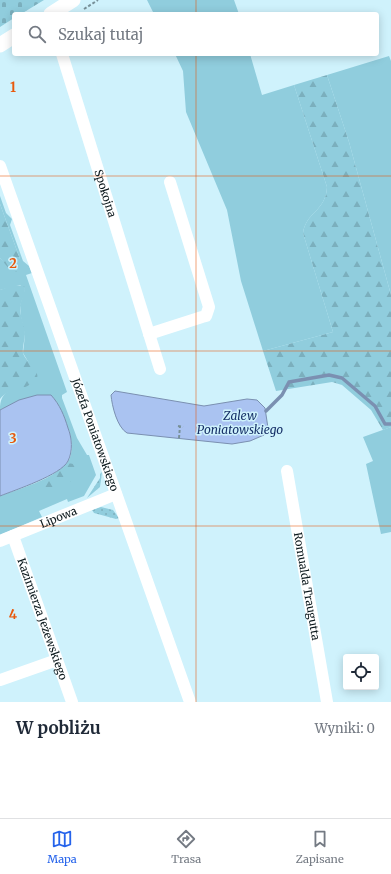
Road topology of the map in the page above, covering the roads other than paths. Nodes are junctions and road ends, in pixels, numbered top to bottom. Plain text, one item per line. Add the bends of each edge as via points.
1 (77, 5) edge
2 (57, 12) edge
3 (12, 37) edge
4 (0, 44) edge
5 (63, 56) edge
6 (0, 166) edge
7 (170, 182) dead end
8 (149, 334) junction
9 (160, 369) dead end
10 (287, 472) dead end
11 (116, 494) junction
12 (13, 536) junction
13 (0, 541) edge
14 (57, 660) junction
15 (0, 680) edge
16 (72, 702) edge
17 (190, 702) edge
18 (327, 702) edge

1 - 2 main road
3 - 4 main road
5 - 8 street, Spokojna
6 - 11 street, Józefa Poniatowskiego
7 - 8 street via 209,308 206,316
8 - 9 street, Spokojna
10 - 18 street, Romualda Traugutta
11 - 12 street, Lipowa
11 - 17 street, Józefa Poniatowskiego
12 - 13 street, Lipowa
12 - 14 street, Kazimierza Jeżewskiego
14 - 15 street
14 - 16 street, Kazimierza Jeżewskiego

